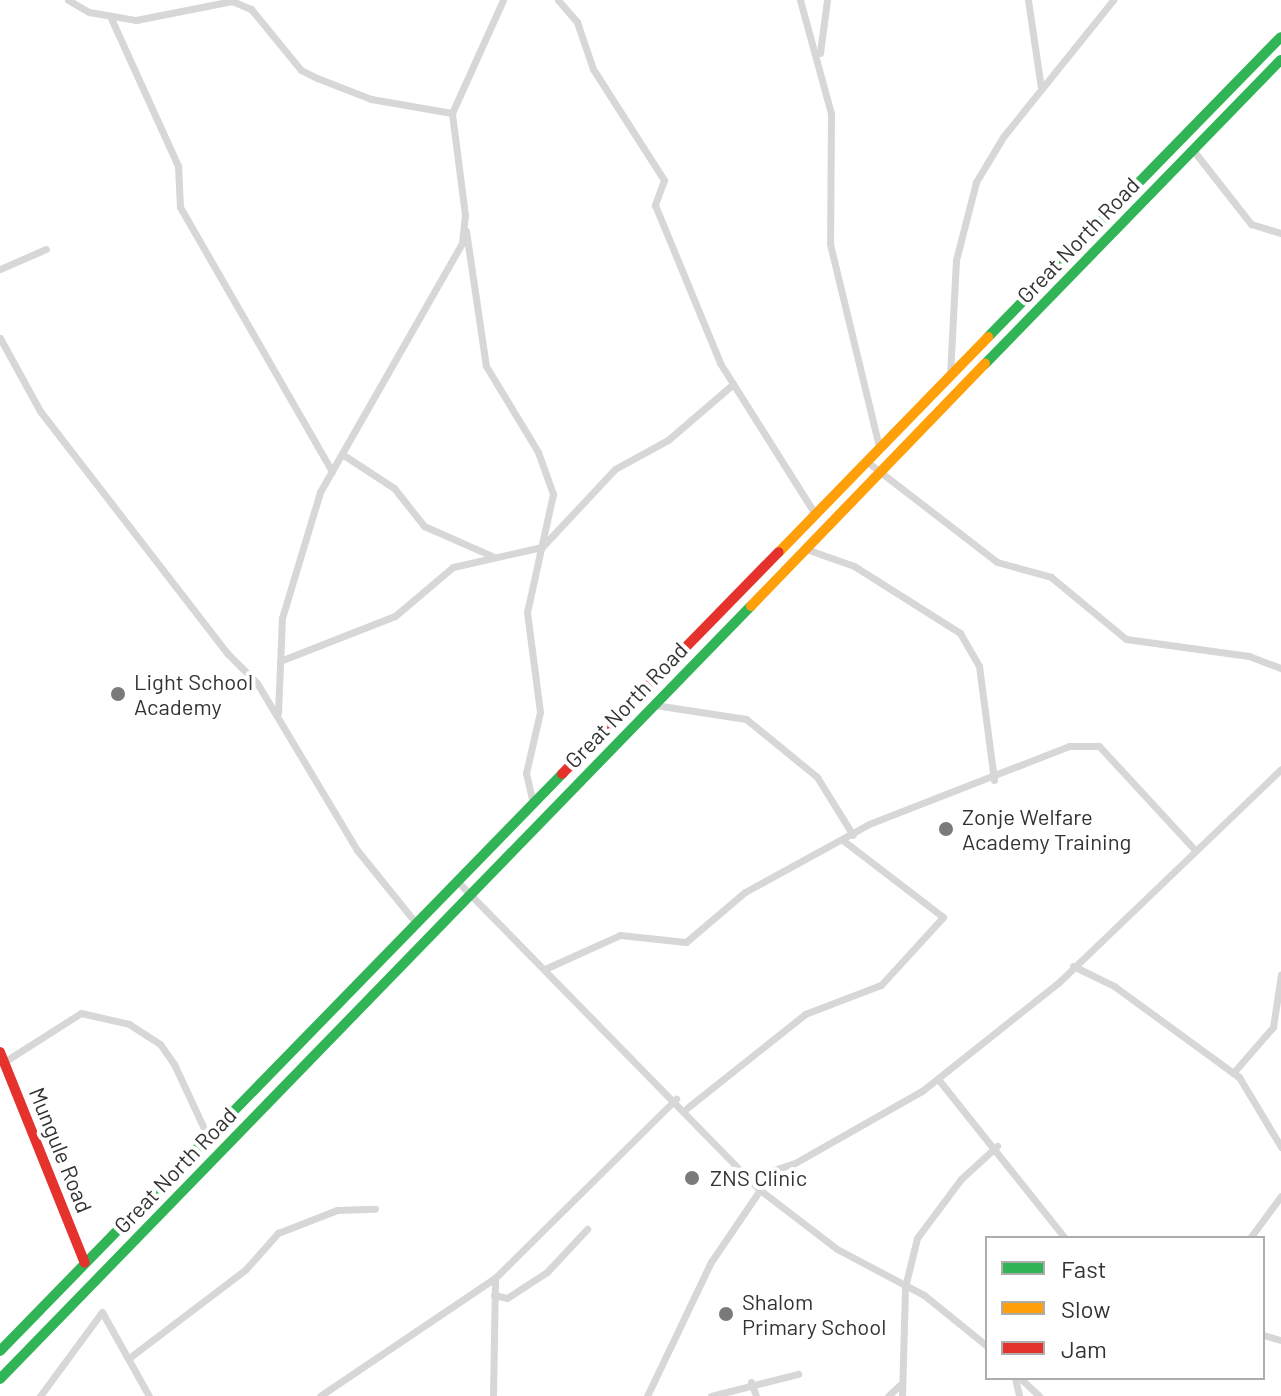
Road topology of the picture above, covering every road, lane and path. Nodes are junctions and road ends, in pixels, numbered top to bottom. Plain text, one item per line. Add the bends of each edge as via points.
1 (68, 0) edge
2 (503, 0) edge
3 (558, 0) edge
4 (800, 0) edge
5 (827, 0) edge
6 (1028, 0) edge
7 (1113, 0) edge
8 (110, 16) junction
9 (1281, 37) edge
10 (819, 59) junction
11 (1281, 60) edge
12 (1041, 89) junction
13 (452, 113) junction
14 (1193, 150) junction
15 (465, 229) junction
16 (1281, 233) edge
17 (46, 249) dead end
18 (0, 269) edge
19 (0, 338) edge
20 (4, 356) edge
21 (950, 375) junction
22 (732, 385) junction
23 (879, 447) junction
24 (342, 454) junction
25 (866, 461) junction
26 (332, 471) junction
27 (879, 474) junction
28 (815, 514) junction
29 (542, 547) junction
30 (806, 549) junction
31 (493, 556) junction
32 (280, 661) junction
33 (1281, 668) edge
34 (655, 705) junction
35 (278, 713) junction
36 (1281, 769) edge
37 (994, 780) junction
38 (533, 805) junction
39 (853, 835) junction
40 (844, 841) junction
41 (1194, 849) junction
42 (457, 881) junction
43 (471, 894) junction
44 (416, 923) junction
45 (1073, 966) junction
46 (547, 968) junction
47 (1281, 975) edge
48 (1277, 1025) edge
49 (2, 1057) edge
50 (1233, 1073) junction
51 (938, 1079) junction
52 (676, 1099) junction
53 (687, 1108) junction
54 (208, 1137) junction
55 (997, 1146) junction
56 (1281, 1147) edge
57 (750, 1178) junction
58 (760, 1190) junction
59 (1281, 1196) edge
60 (375, 1209) dead end
61 (587, 1229) dead end
62 (1064, 1236) edge
63 (1251, 1236) edge
64 (85, 1263) junction
65 (495, 1278) junction
66 (905, 1287) junction
67 (494, 1295) junction
68 (985, 1344) edge
69 (0, 1351) edge
70 (129, 1358) junction
71 (798, 1374) dead end
72 (0, 1379) edge
73 (1020, 1380) edge
74 (751, 1382) junction
75 (900, 1385) junction
76 (40, 1396) edge
77 (149, 1396) edge
78 (320, 1396) edge
79 (493, 1396) edge
80 (647, 1396) edge
81 (711, 1396) edge
82 (756, 1396) edge
83 (888, 1396) edge
84 (902, 1396) edge
85 (1039, 1396) edge

1 - 8 street
2 - 13 street
3 - 22 street via 577,22 593,69 664,180 655,205 688,299
4 - 10 street
5 - 10 street
6 - 12 street
7 - 12 street
8 - 13 street via 151,19 232,1 251,9 301,70 371,99
8 - 26 street via 178,166 180,207
9 - 21 main road, Great North Road
10 - 23 street via 831,113 830,244
11 - 14 main road, Great North Road
12 - 21 street via 987,161 967,205 953,288
13 - 15 street
14 - 16 street via 1251,224
14 - 27 main road, Great North Road
15 - 24 street via 454,262 381,376
15 - 29 street via 486,366 551,484
17 - 18 street
19 - 20 street
20 - 35 street via 104,496
21 - 23 main road, Great North Road
22 - 28 street
22 - 29 street via 668,440 615,469
23 - 25 main road, Great North Road
24 - 26 street
24 - 31 street via 394,488 424,526
25 - 27 street
25 - 28 main road, Great North Road
26 - 32 street via 287,592
27 - 30 main road, Great North Road
27 - 33 street via 997,562 1063,584 1126,639 1249,656
28 - 38 main road, Great North Road
29 - 31 street
29 - 38 street via 527,612 540,712 526,773
30 - 34 main road, Great North Road
30 - 37 street via 854,566 960,633 979,666
31 - 32 street via 441,574 395,616
32 - 35 street
34 - 39 street via 746,719 817,777
34 - 43 main road, Great North Road
35 - 44 street via 357,850
36 - 41 street
37 - 39 street via 888,815
37 - 41 street via 1057,749 1099,746
38 - 42 main road, Great North Road
39 - 40 street
40 - 46 street via 745,892 686,942 620,935
40 - 53 street via 943,917 881,985 805,1014
41 - 45 street via 1189,862 1160,879
42 - 43 street
42 - 44 main road, Great North Road
43 - 46 street
43 - 72 main road, Great North Road
44 - 54 main road, Great North Road
45 - 50 street via 1144,1006
45 - 51 street
46 - 52 street via 582,1012
47 - 48 street
48 - 50 street
49 - 54 street via 81,1013 129,1024 160,1044 174,1064
49 - 64 main road, Mungule Road
50 - 56 street via 1248,1087
51 - 55 street
51 - 57 street via 795,1163
52 - 53 street
52 - 65 street
53 - 57 street
54 - 64 main road, Great North Road
55 - 62 street
55 - 66 street via 961,1179 917,1238
57 - 58 street
58 - 66 street via 837,1249
58 - 80 street via 711,1262
59 - 63 street
60 - 70 street via 337,1210 278,1233 254,1263
61 - 67 street via 547,1272 507,1298
64 - 69 main road, Great North Road
65 - 67 street
65 - 78 street
66 - 68 street via 924,1295
66 - 75 street
67 - 79 street
70 - 76 street via 102,1312
70 - 77 street
71 - 74 street
73 - 85 street
74 - 81 street
74 - 82 street
75 - 83 street
75 - 84 street

